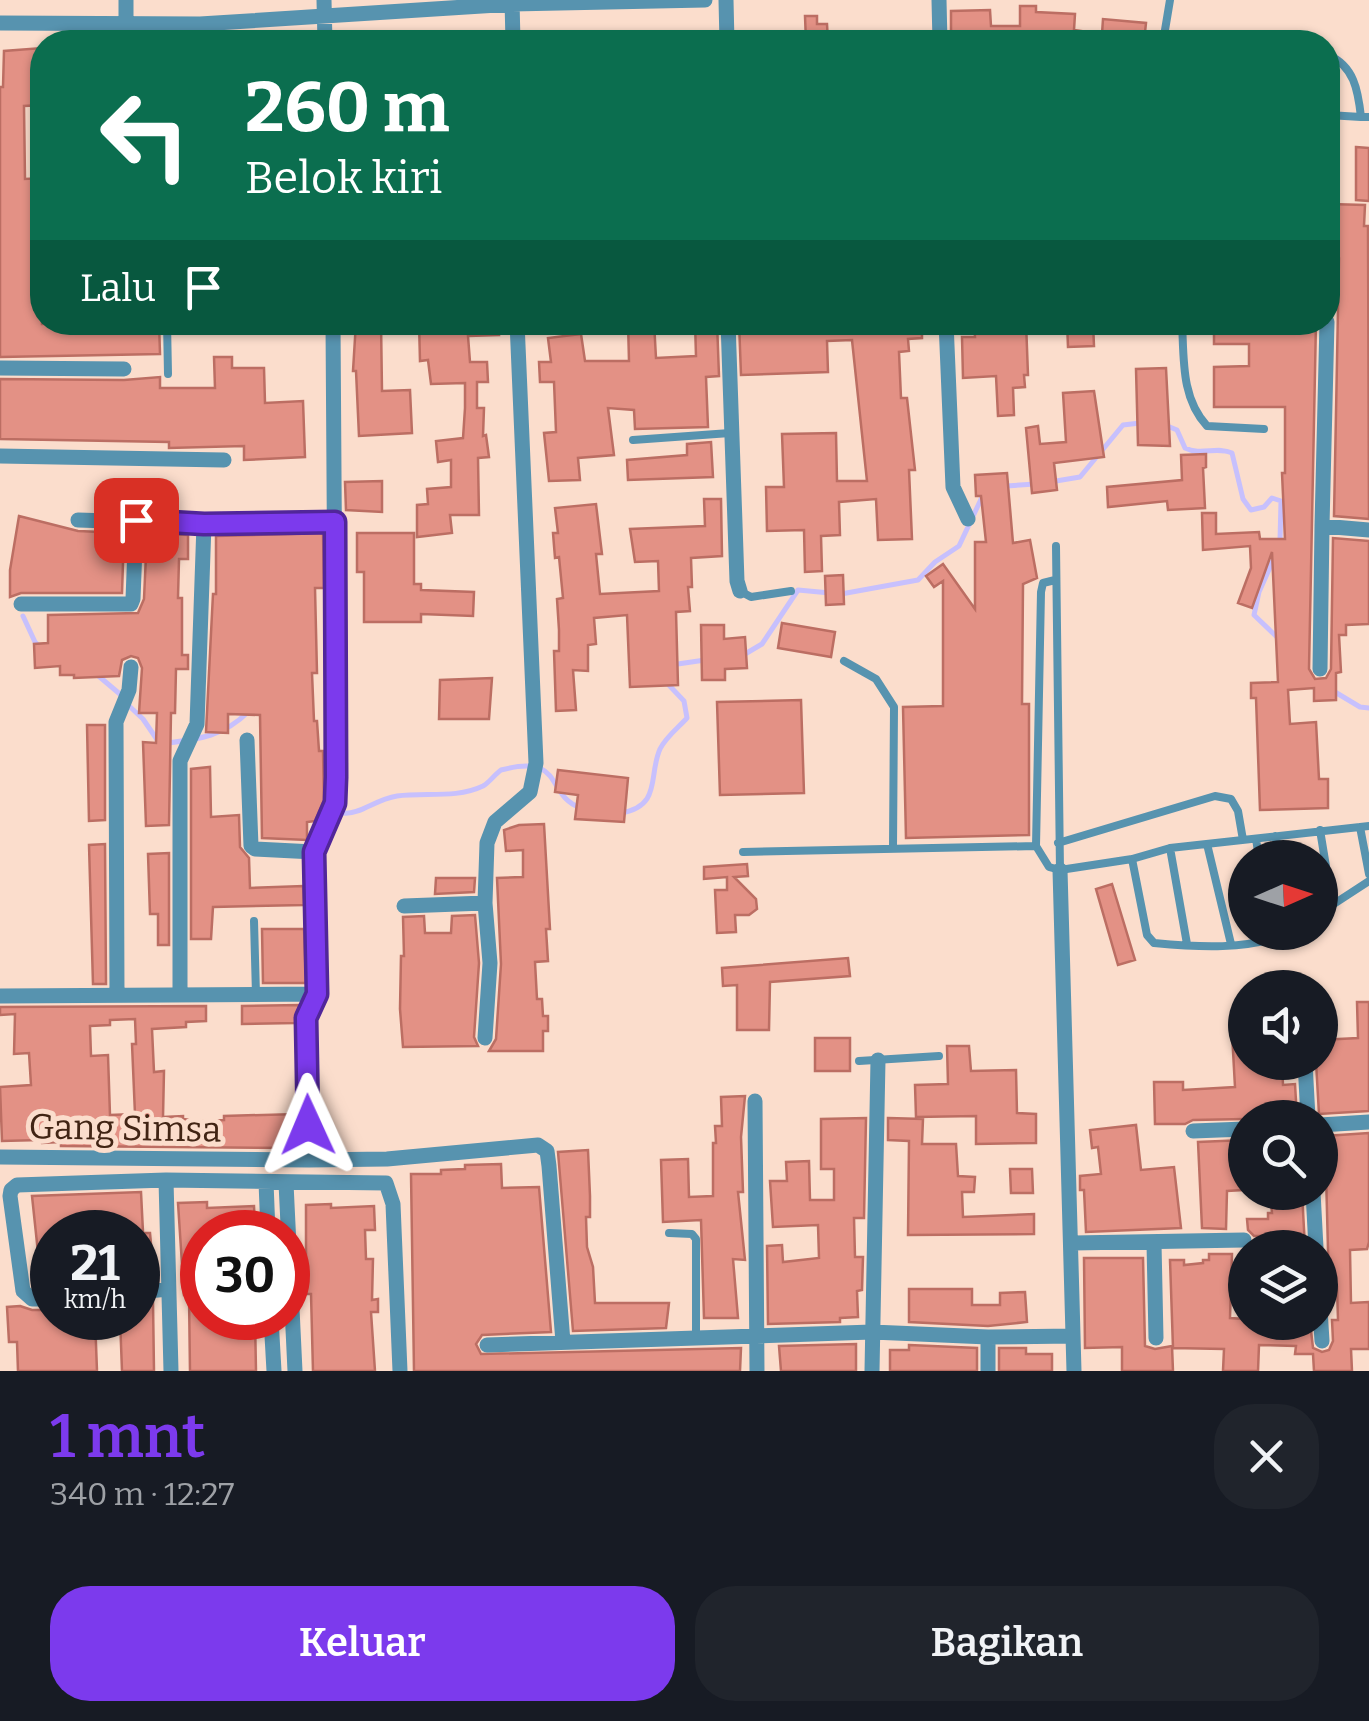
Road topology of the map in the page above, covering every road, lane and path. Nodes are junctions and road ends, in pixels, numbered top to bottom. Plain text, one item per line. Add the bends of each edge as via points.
1 (126, 0) edge
2 (705, 0) edge
3 (726, 0) edge
4 (939, 0) edge
5 (1170, 0) edge
6 (512, 2) edge
7 (324, 8) edge
8 (126, 21) junction
9 (0, 24) edge
10 (200, 24) junction
11 (200, 30) edge
12 (513, 30) edge
13 (727, 30) edge
14 (940, 30) edge
15 (1165, 30) edge
16 (1340, 63) edge
17 (1340, 116) edge
18 (1365, 117) edge
19 (168, 335) edge
20 (333, 335) edge
21 (518, 335) edge
22 (728, 335) edge
23 (947, 335) edge
24 (1183, 335) edge
25 (1327, 335) edge
26 (0, 368) edge
27 (124, 369) dead end
28 (168, 374) dead end
29 (1264, 429) dead end
30 (730, 433) junction
31 (633, 440) dead end
32 (0, 456) edge
33 (224, 460) dead end
34 (968, 519) dead end
35 (78, 520) dead end
36 (136, 520) junction
37 (335, 522) junction
38 (204, 524) junction
39 (1322, 526) junction
40 (1369, 530) edge
41 (1056, 546) dead end
42 (1056, 580) junction
43 (740, 591) joint
44 (791, 591) dead end
45 (21, 604) dead end
46 (844, 660) dead end
47 (131, 667) dead end
48 (1320, 669) dead end
49 (247, 740) dead end
50 (1364, 826) edge
51 (1320, 830) junction
52 (1275, 836) junction
53 (1256, 839) joint
54 (1243, 840) joint
55 (1276, 840) edge
56 (1322, 840) edge
57 (1228, 842) edge
58 (1058, 843) junction
59 (1207, 844) junction
60 (317, 846) junction
61 (1036, 846) junction
62 (893, 847) junction
63 (1170, 848) junction
64 (743, 852) dead end
65 (1132, 859) junction
66 (1060, 870) junction
67 (1369, 877) edge
68 (1338, 899) edge
69 (485, 903) junction
70 (404, 906) dead end
71 (254, 921) dead end
72 (1228, 932) edge
73 (1187, 944) junction
74 (1228, 944) edge
75 (180, 993) junction
76 (117, 994) junction
77 (256, 994) junction
78 (317, 994) junction
79 (0, 996) edge
80 (485, 1038) dead end
81 (940, 1056) dead end
82 (859, 1060) dead end
83 (878, 1060) junction
84 (756, 1101) dead end
85 (1369, 1122) edge
86 (1338, 1124) edge
87 (1228, 1130) edge
88 (1192, 1131) dead end
89 (0, 1156) edge
90 (308, 1160) junction
91 (166, 1180) junction
92 (266, 1182) junction
93 (286, 1183) junction
94 (267, 1210) edge
95 (668, 1232) dead end
96 (1228, 1241) edge
97 (1154, 1243) junction
98 (1073, 1244) junction
99 (168, 1289) junction
100 (160, 1290) edge
101 (30, 1297) edge
102 (872, 1332) junction
103 (1073, 1336) junction
104 (756, 1337) junction
105 (696, 1338) junction
106 (988, 1338) junction
107 (1156, 1338) dead end
108 (273, 1340) edge
109 (563, 1342) junction
110 (488, 1345) dead end
111 (171, 1371) edge
112 (274, 1371) edge
113 (295, 1371) edge
114 (400, 1371) edge
115 (757, 1371) edge
116 (872, 1371) edge
117 (988, 1371) edge
118 (1074, 1371) edge

1 - 8 street
2 - 6 street
3 - 13 street
4 - 14 street
5 - 15 lane
6 - 7 street
6 - 12 street
7 - 10 street
8 - 9 street
8 - 10 street
10 - 11 street
16 - 18 lane
17 - 18 lane
19 - 28 lane
20 - 37 street
21 - 69 street via 536,763 530,792 495,822 487,843
22 - 30 street
23 - 34 street via 953,487
24 - 29 lane via 1186,387 1206,426
25 - 39 street
26 - 27 street
30 - 31 lane
30 - 43 street
32 - 33 street
35 - 36 street
36 - 38 street
36 - 45 street via 130,604
37 - 38 street
37 - 60 street via 335,803
38 - 75 street via 198,724 180,761
39 - 40 street
39 - 48 street
41 - 42 lane
42 - 58 lane
42 - 61 lane via 1041,592
43 - 44 lane via 751,597
46 - 62 lane via 876,679 894,708
47 - 76 street via 116,722
49 - 60 street via 251,846
50 - 51 lane
50 - 67 lane
51 - 52 lane
51 - 56 lane
52 - 53 lane
52 - 55 lane
53 - 54 lane
54 - 58 lane via 1230,799 1215,796
57 - 59 lane
58 - 66 lane
59 - 63 lane
59 - 72 lane
60 - 78 street
61 - 62 lane
61 - 66 lane via 1049,868
62 - 64 lane
63 - 65 lane
63 - 73 lane
65 - 66 lane
65 - 73 lane via 1147,935 1154,943
66 - 98 street
67 - 68 lane
69 - 70 street
69 - 80 street
71 - 77 lane
73 - 74 lane
75 - 76 street
75 - 77 street
76 - 79 street
77 - 78 street
78 - 90 street via 306,1018
81 - 83 lane
82 - 83 lane
83 - 102 street
84 - 104 street
85 - 86 street
87 - 88 street
89 - 90 street, Gang Simsa
90 - 109 street, Gang Simsa via 523,1146 547,1151
91 - 92 street
91 - 99 street
91 - 101 street via 11,1190 18,1276
92 - 93 street
92 - 94 street
93 - 113 street
93 - 114 street via 386,1182 393,1204
95 - 105 lane via 696,1239
96 - 97 street
97 - 98 street
97 - 107 street
98 - 103 street
99 - 100 street
99 - 111 street
102 - 104 street
102 - 106 street
102 - 116 street
103 - 106 street
103 - 118 street
104 - 105 street
104 - 115 street
105 - 109 street
106 - 117 street
108 - 112 street
109 - 110 street

